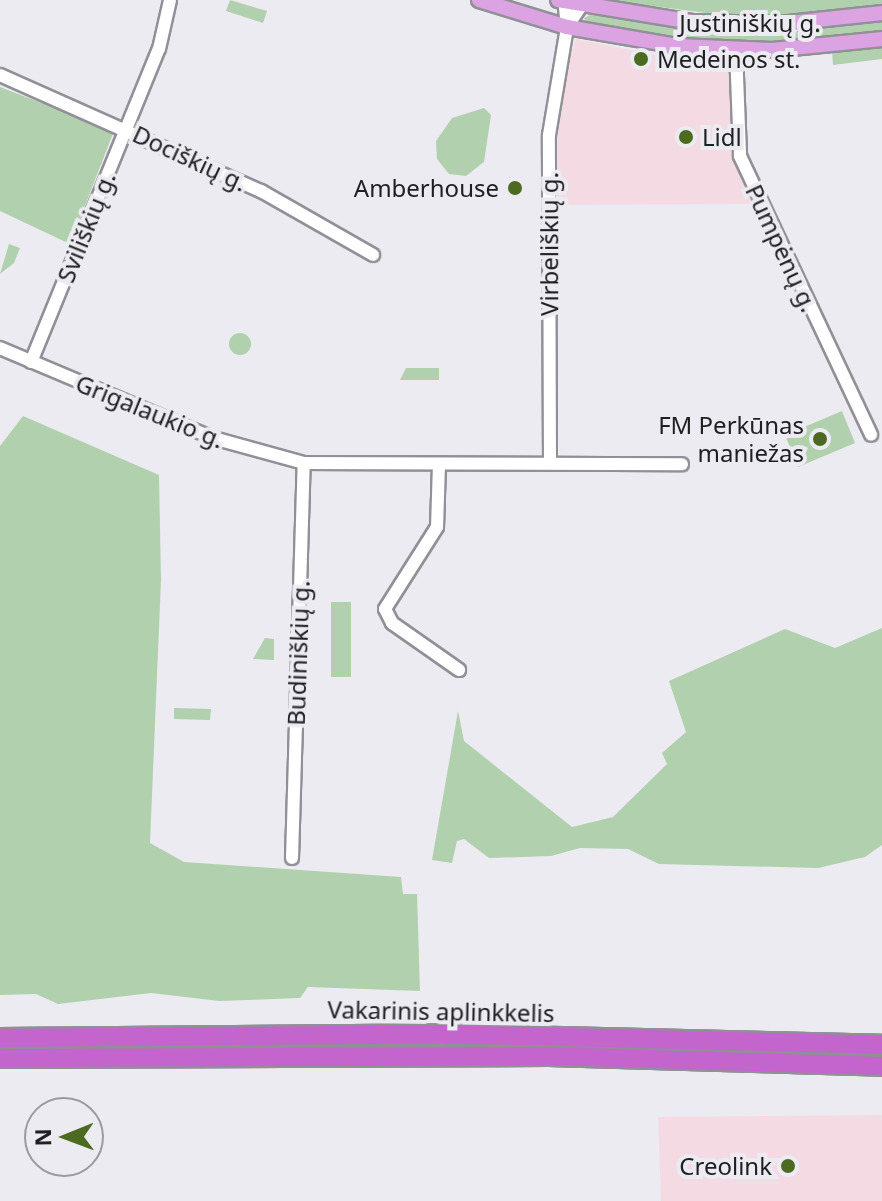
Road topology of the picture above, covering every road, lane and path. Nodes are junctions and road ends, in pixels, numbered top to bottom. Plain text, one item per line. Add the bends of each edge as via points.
1 (170, 0) edge
2 (479, 0) edge
3 (562, 0) edge
4 (584, 3) edge
5 (882, 13) edge
6 (567, 27) junction
7 (882, 39) edge
8 (736, 50) junction
9 (0, 75) edge
10 (126, 128) junction
11 (373, 255) dead end
12 (0, 348) edge
13 (31, 362) junction
14 (871, 435) dead end
15 (304, 463) junction
16 (550, 463) junction
17 (439, 464) junction
18 (682, 464) dead end
19 (459, 670) dead end
20 (292, 858) dead end
21 (0, 1038) edge
22 (882, 1045) edge
23 (0, 1058) edge
24 (74, 1058) junction
25 (882, 1066) edge
26 (0, 1070) edge

1 - 10 street, Sviliškių g. via 159,49
2 - 6 main road, Justiniškių g.
3 - 4 main road, Justiniškių g.
3 - 6 street
4 - 5 main road, Justiniškių g. via 634,16 741,24
4 - 6 street
6 - 8 main road, Justiniškių g.
6 - 16 street, Virbeliškių g. via 549,135
7 - 8 main road, Justiniškių g.
8 - 14 street, Pumpėnų g. via 740,156
9 - 10 street, Dociškių g.
10 - 11 street, Dociškių g. via 280,200
10 - 13 street, Sviliškių g.
12 - 13 street, Grigalaukio g.
13 - 15 street, Grigalaukio g. via 213,438
15 - 17 street
15 - 20 street, Budiniškių g.
16 - 17 street
16 - 18 street
17 - 19 street via 437,527 385,609 392,623
21 - 22 highway, Vakarinis aplinkkelis via 438,1034
23 - 24 highway, Vakarinis aplinkkelis
24 - 25 highway, Vakarinis aplinkkelis via 549,1056
24 - 26 highway

